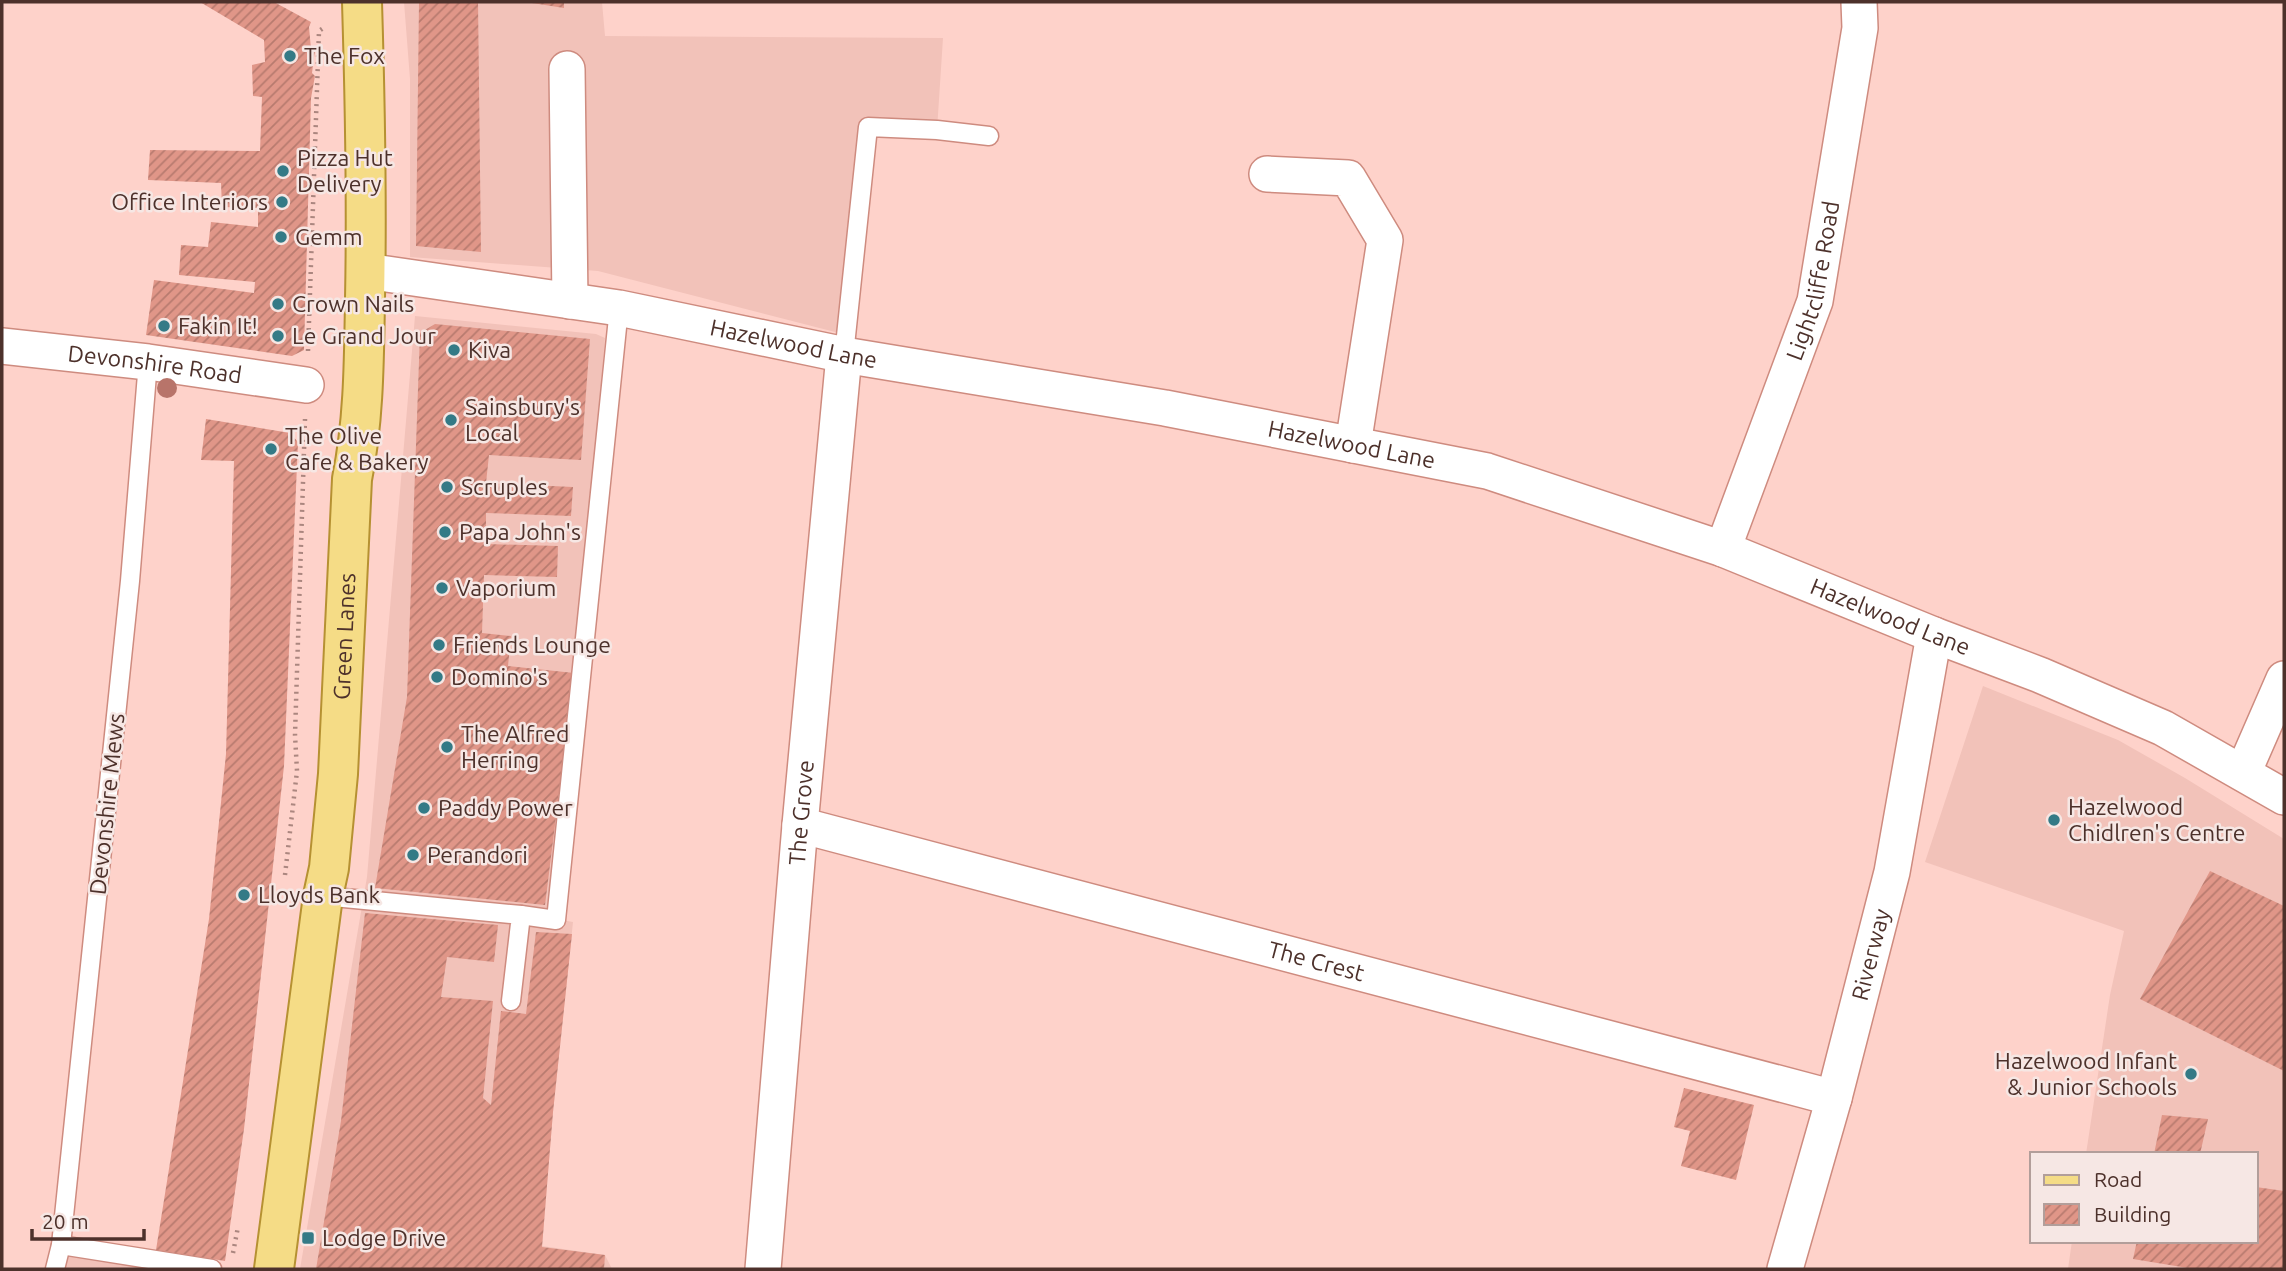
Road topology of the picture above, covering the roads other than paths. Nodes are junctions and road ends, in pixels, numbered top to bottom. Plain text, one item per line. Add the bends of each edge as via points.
1 (362, 2) edge
2 (1859, 2) edge
3 (567, 69) dead end
4 (989, 136) dead end
5 (1267, 174) dead end
6 (366, 271) junction
7 (570, 300) junction
8 (619, 308) junction
9 (2, 345) edge
10 (844, 355) junction
11 (148, 362) junction
12 (306, 385) road end
13 (1353, 445) junction
14 (1723, 549) junction
15 (1934, 635) junction
16 (2284, 679) edge
17 (2242, 773) junction
18 (2284, 797) edge
19 (800, 825) junction
20 (323, 895) junction
21 (521, 915) junction
22 (511, 1001) dead end
23 (1834, 1098) junction
24 (61, 1245) junction
25 (55, 1269) edge
26 (212, 1269) edge
27 (274, 1269) edge
28 (764, 1269) edge
29 (1785, 1269) edge

1 - 6 main road, Green Lanes
2 - 14 street, Lightcliffe Road via 1860,28 1815,301
3 - 7 street
4 - 10 lane via 868,127
5 - 13 street via 1348,178 1385,240
6 - 7 street, Hazelwood Lane
6 - 20 main road, Green Lanes via 338,774
7 - 8 street, Hazelwood Lane
8 - 10 street, Hazelwood Lane
8 - 21 lane via 556,919
9 - 11 street, Devonshire Road
10 - 13 street, Hazelwood Lane via 1165,408
10 - 19 street, The Grove
11 - 12 street, Devonshire Road
11 - 24 lane, Devonshire Mews via 130,581
13 - 14 street, Hazelwood Lane via 1487,471
14 - 15 street, Hazelwood Lane
15 - 17 street, Hazelwood Lane via 2163,728
15 - 23 street, Riverway via 1892,872
16 - 17 street
17 - 18 street, Hazelwood Lane
19 - 23 street, The Crest
19 - 28 street, The Grove
20 - 21 lane
20 - 27 main road, Green Lanes
21 - 22 lane
23 - 29 street, Riverway
24 - 25 lane, Devonshire Mews
24 - 26 lane

